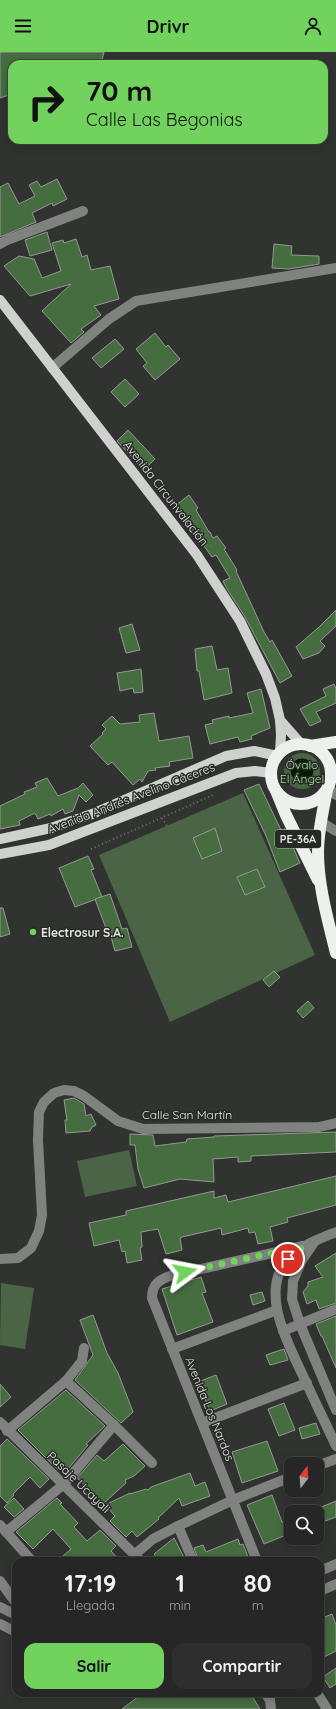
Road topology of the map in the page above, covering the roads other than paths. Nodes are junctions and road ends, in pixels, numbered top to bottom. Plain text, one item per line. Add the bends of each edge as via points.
1 (83, 211) dead end
2 (0, 244) edge
3 (336, 268) edge
4 (0, 300) edge
5 (52, 368) junction
6 (280, 720) junction
7 (336, 742) edge
8 (306, 745) junction
9 (279, 755) junction
10 (271, 773) junction
11 (331, 787) edge
12 (276, 790) junction
13 (321, 822) junction
14 (336, 831) edge
15 (0, 838) edge
16 (0, 854) edge
17 (321, 886) junction
18 (334, 936) edge
19 (336, 953) edge
20 (336, 1123) edge
21 (336, 1232) edge
22 (315, 1241) junction
23 (304, 1246) junction
24 (0, 1259) edge
25 (336, 1309) edge
26 (277, 1310) junction
27 (300, 1324) junction
28 (283, 1331) junction
29 (84, 1348) dead end
30 (172, 1349) junction
31 (66, 1381) junction
32 (307, 1383) junction
33 (336, 1410) edge
34 (0, 1422) edge
35 (202, 1423) junction
36 (114, 1425) junction
37 (7, 1431) junction
38 (336, 1446) edge
39 (336, 1459) edge
40 (324, 1463) edge
41 (152, 1464) dead end
42 (284, 1480) edge
43 (64, 1484) junction
44 (232, 1500) junction
45 (178, 1526) junction
46 (3, 1529) edge
47 (28, 1557) edge
48 (137, 1557) edge
49 (139, 1557) edge
50 (191, 1557) edge
51 (254, 1557) edge
52 (336, 1564) edge
53 (324, 1569) edge
54 (0, 1581) edge
55 (336, 1584) edge
56 (324, 1589) edge
57 (12, 1598) edge
58 (0, 1607) edge
59 (12, 1612) edge
60 (0, 1624) edge
61 (12, 1630) edge
62 (268, 1697) edge
63 (320, 1697) edge
64 (271, 1709) edge
65 (327, 1709) edge

1 - 2 street
3 - 5 street via 136,301 109,319
4 - 5 main road, Avenida Circunvalación
5 - 6 main road, Avenida Circunvalación via 197,555 240,622 266,674
6 - 8 main road, Avenida Circunvalación
6 - 9 main road, Avenida Circunvalación
7 - 8 highway
8 - 9 highway via 294,745
8 - 11 highway via 321,752 329,763
9 - 10 highway
9 - 15 main road, Avenida Andrés Avelino Cáceres via 254,752 226,756 92,814 51,828
10 - 12 highway
10 - 16 main road, Avenida Andrés Avelino Cáceres via 236,773 49,845
11 - 12 highway via 316,800 301,804 287,800
11 - 13 highway, PE-36A
12 - 17 highway, PE-36A
13 - 14 street
13 - 17 highway, PE-36A via 318,852
17 - 18 highway, PE-36A
18 - 19 highway, PE-36A
20 - 24 street, Calle San Martín via 319,1127 143,1128 118,1121 74,1091 54,1093 44,1102 39,1112 42,1215 39,1231 31,1248 18,1258
21 - 22 street
22 - 23 street
22 - 27 street via 302,1260 293,1281 292,1299
23 - 26 street via 288,1259 278,1276
23 - 30 street, Avenida Los Nardos via 160,1280 152,1290 152,1298
25 - 27 street
26 - 28 street
26 - 30 street
27 - 28 street
27 - 33 street
28 - 32 street
29 - 31 street via 82,1361
30 - 35 street, Avenida Los Nardos
31 - 36 street
31 - 37 street
32 - 35 street
32 - 38 street
34 - 37 street, Pasaje Ucayali
35 - 44 street, Avenida Los Nardos
36 - 41 street
36 - 43 street
37 - 43 street, Pasaje Ucayali
39 - 40 street
42 - 44 street
43 - 46 street
43 - 48 street, Pasaje Ucayali
44 - 45 street
44 - 51 street, Avenida Los Nardos
45 - 49 street via 153,1539
45 - 50 street
46 - 47 street
52 - 53 street
54 - 57 street
55 - 56 street
58 - 59 street
60 - 61 street
62 - 64 street
63 - 65 street

